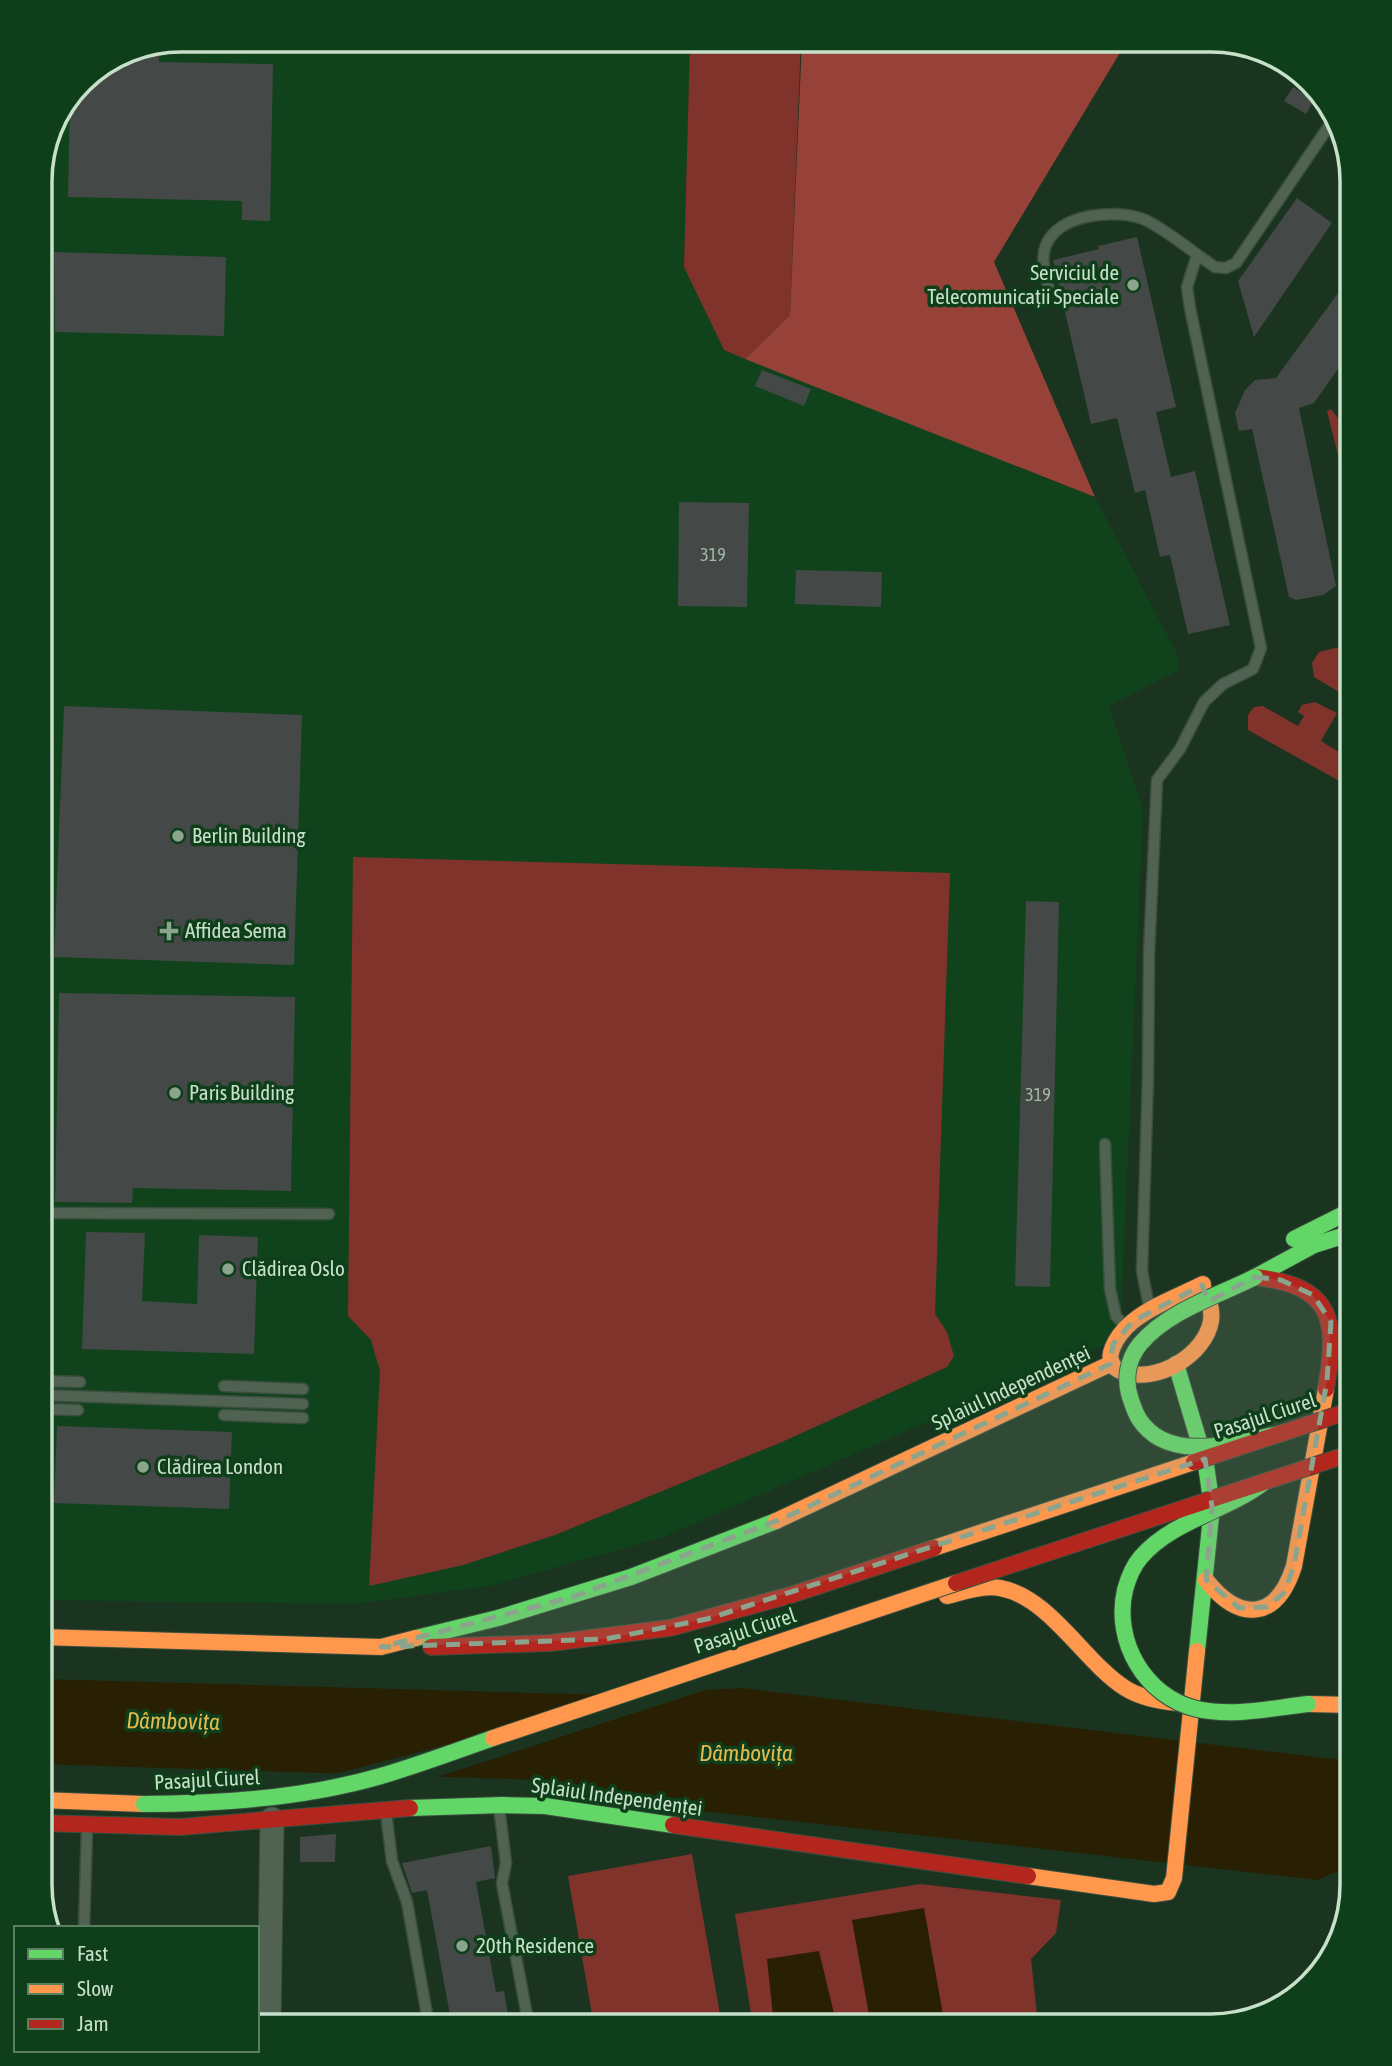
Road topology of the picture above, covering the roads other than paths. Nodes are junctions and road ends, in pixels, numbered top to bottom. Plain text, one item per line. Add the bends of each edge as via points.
1 (1328, 128) edge
2 (1198, 256) junction
3 (1051, 298) dead end
4 (1105, 1144) dead end
5 (52, 1213) edge
6 (329, 1213) dead end
7 (1340, 1216) edge
8 (1340, 1235) edge
9 (1271, 1250) dead end
10 (1225, 1273) dead end
11 (1255, 1277) junction
12 (1202, 1285) junction
13 (1150, 1310) junction
14 (1126, 1327) junction
15 (1112, 1363) junction
16 (1176, 1364) junction
17 (52, 1381) edge
18 (80, 1382) dead end
19 (224, 1386) dead end
20 (303, 1389) dead end
21 (52, 1395) edge
22 (303, 1404) dead end
23 (52, 1409) edge
24 (78, 1410) dead end
25 (1340, 1413) edge
26 (224, 1415) dead end
27 (303, 1418) dead end
28 (1279, 1434) junction
29 (1340, 1457) edge
30 (1263, 1483) junction
31 (1206, 1580) junction
32 (895, 1604) junction
33 (52, 1637) edge
34 (380, 1647) junction
35 (1340, 1690) edge
36 (1182, 1704) junction
37 (1311, 1704) junction
38 (1340, 1704) edge
39 (52, 1800) edge
40 (498, 1805) junction
41 (386, 1809) junction
42 (272, 1819) junction
43 (52, 1824) edge
44 (87, 1826) junction
45 (84, 1926) edge
46 (269, 2013) edge
47 (427, 2013) edge
48 (527, 2013) edge

1 - 2 lane via 1236,263 1215,267
2 - 3 lane via 1146,220 1111,213 1088,216 1057,230 1046,244 1043,261
2 - 13 lane via 1187,287 1190,308 1261,648 1253,669 1223,684 1204,702 1180,749 1157,779 1142,1271
4 - 14 lane via 1110,1289 1116,1316
5 - 6 lane
7 - 9 main road
8 - 11 main road
10 - 12 main road, Splaiul Independenței
11 - 28 main road, bridge via 1175,1318 1144,1340 1129,1364 1127,1390 1143,1424 1161,1441 1176,1447
11 - 31 main road via 1297,1286 1324,1307 1332,1333 1327,1381 1294,1566 1284,1593 1267,1607 1239,1608
12 - 13 main road, Splaiul Independenței
12 - 16 main road, Splaiul Independenței via 1212,1310 1209,1330 1195,1351
13 - 14 main road, Splaiul Independenței
14 - 15 main road, Splaiul Independenței via 1113,1343
15 - 16 main road, Splaiul Independenței via 1124,1373 1140,1374
15 - 34 main road, Splaiul Independenței via 784,1518 702,1551 572,1597
16 - 31 main road via 1212,1494
17 - 18 lane
19 - 20 lane
21 - 22 lane
23 - 24 lane
25 - 28 main road, Pasajul Ciurel, bridge
26 - 27 lane
28 - 34 main road, Pasajul Ciurel, bridge via 791,1595 670,1628 545,1644
29 - 30 main road, Pasajul Ciurel, bridge
30 - 32 main road, Pasajul Ciurel, bridge
30 - 36 main road, bridge via 1157,1541 1129,1575 1121,1620 1124,1637 1152,1683
31 - 40 main road, Splaiul Independenței via 1174,1878 1168,1892 1154,1894 574,1810
32 - 36 main road, bridge via 988,1588 1013,1592 1123,1687 1153,1700
32 - 39 main road, Pasajul Ciurel, bridge via 381,1776 320,1791 188,1804
33 - 34 main road, Splaiul Independenței
35 - 37 main road
36 - 37 main road, bridge via 1210,1710
37 - 38 main road
40 - 41 main road, Splaiul Independenței
40 - 48 lane via 506,1863 502,1883
41 - 42 main road, Splaiul Independenței
41 - 47 lane
42 - 44 main road, Splaiul Independenței via 199,1826
42 - 46 street
43 - 44 main road, Splaiul Independenței
44 - 45 lane

